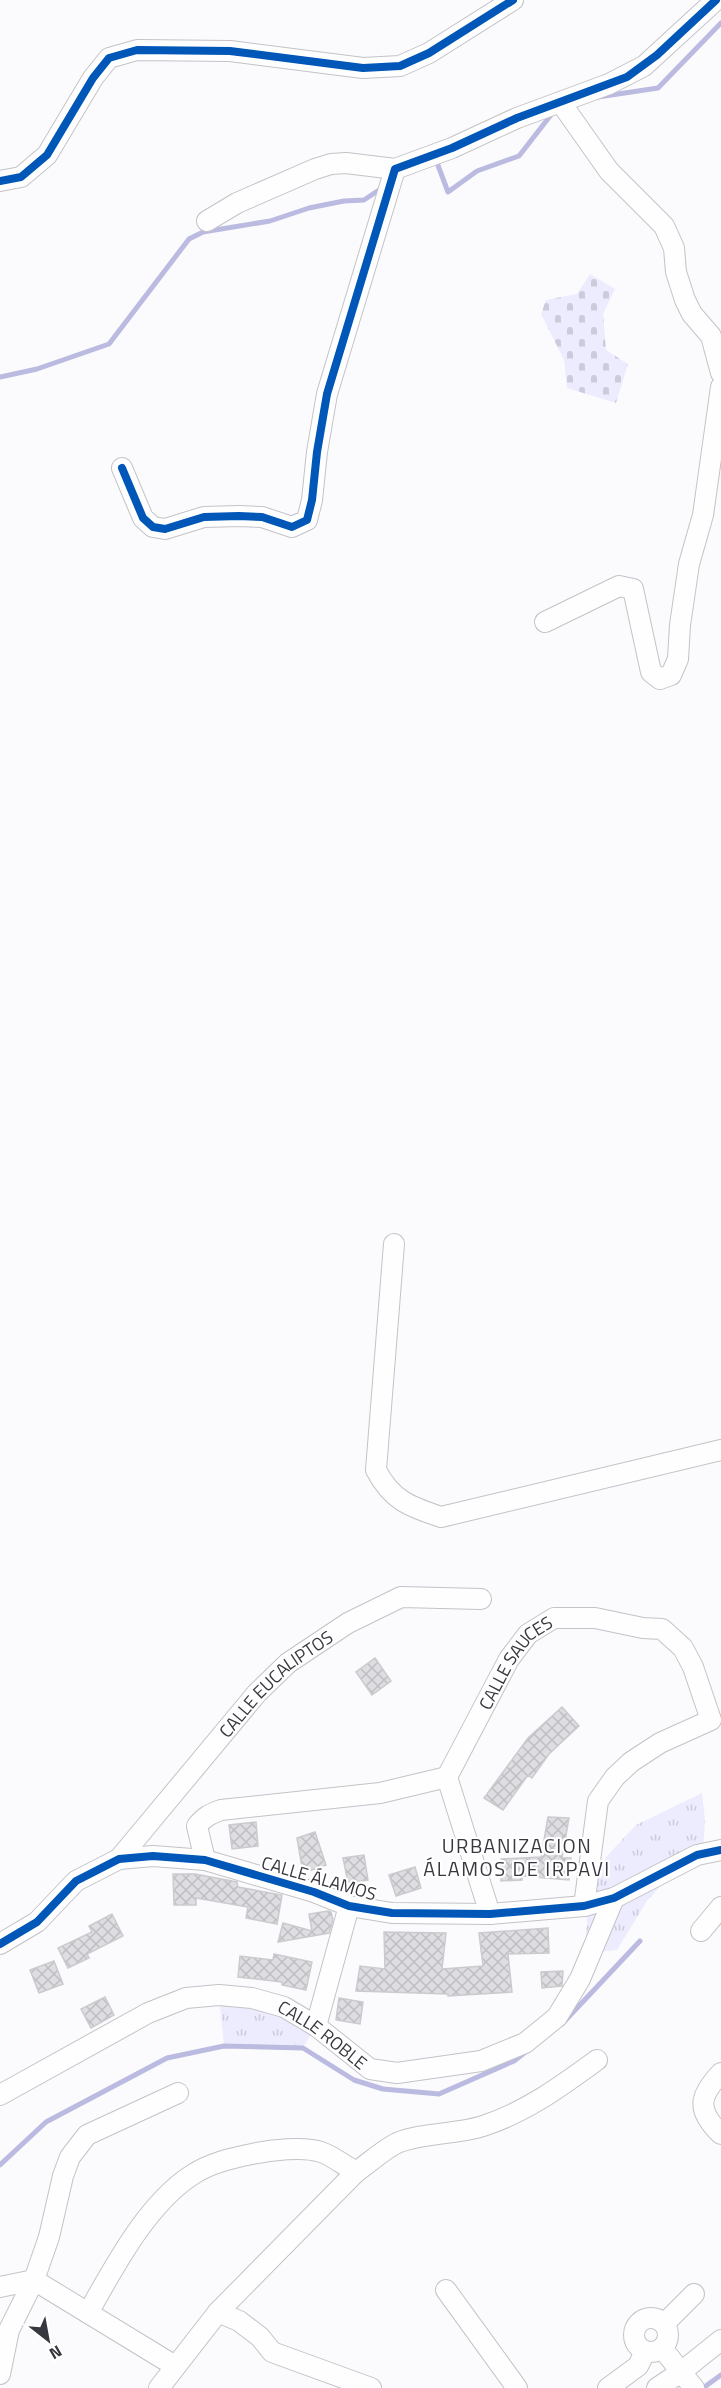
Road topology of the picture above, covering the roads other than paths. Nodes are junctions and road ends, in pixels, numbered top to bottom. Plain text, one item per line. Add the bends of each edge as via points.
1 (513, 0) edge
2 (716, 0) edge
3 (561, 103) junction
4 (395, 169) junction
5 (0, 181) edge
6 (207, 221) dead end
7 (721, 373) edge
8 (721, 387) edge
9 (122, 468) dead end
10 (712, 514) edge
11 (545, 621) dead end
12 (394, 1244) dead end
13 (721, 1450) edge
14 (481, 1599) dead end
15 (447, 1777) junction
16 (721, 1850) edge
17 (119, 1859) junction
18 (205, 1860) junction
19 (614, 1898) junction
20 (349, 1905) junction
21 (584, 1906) junction
22 (721, 1907) edge
23 (490, 1914) junction
24 (700, 1931) dead end
25 (0, 1944) edge
26 (316, 2026) junction
27 (597, 2060) dead end
28 (721, 2073) edge
29 (178, 2093) dead end
30 (0, 2095) edge
31 (721, 2134) edge
32 (356, 2172) junction
33 (34, 2280) junction
34 (0, 2287) edge
35 (446, 2290) dead end
36 (694, 2294) dead end
37 (218, 2312) junction
38 (88, 2313) junction
39 (664, 2324) junction
40 (721, 2340) edge
41 (654, 2350) junction
42 (176, 2366) junction
43 (0, 2374) edge
44 (687, 2379) edge
45 (159, 2388) edge
46 (371, 2388) edge
47 (517, 2388) edge
48 (608, 2388) edge
49 (657, 2388) edge

1 - 5 street via 429,53 400,66 363,68 230,51 137,50 109,58 47,155 21,177
2 - 3 street via 644,66 627,77
3 - 4 street
3 - 7 street via 609,171 664,226 674,248 676,272 685,300 711,336
4 - 6 street via 331,164 237,203
4 - 9 street via 327,394 307,520 292,527 262,517 204,517 165,529 153,527 143,518
8 - 10 street
10 - 11 street via 689,564 678,659 671,675 660,679 651,672 633,589 619,586
12 - 13 street via 376,1470 408,1506 441,1517
14 - 17 street, CALLE EUCALIPTOS via 400,1597 348,1623 288,1662 257,1693
15 - 18 street via 380,1793 221,1810 203,1818 197,1826
15 - 21 street, CALLE SAUCES via 509,1659 528,1634 554,1617 595,1618 662,1629 683,1648 711,1720 660,1743 631,1762 598,1801
15 - 23 street
16 - 19 street, CALLE ÁLAMOS via 697,1856
17 - 18 street, CALLE ÁLAMOS via 153,1856
17 - 25 street, CALLE ÁLAMOS via 76,1881 37,1922
18 - 20 street, CALLE ÁLAMOS
19 - 21 street, CALLE ÁLAMOS
19 - 26 street, CALLE ROBLE via 580,1979 563,2008 525,2043 481,2061 397,2073 370,2068
20 - 23 street, CALLE ÁLAMOS via 392,1913
20 - 26 street
21 - 23 street, CALLE ÁLAMOS
22 - 24 street
26 - 30 street, CALLE ROBLE via 284,2007 252,1998 186,1998 148,2013
27 - 32 street via 552,2094 517,2113 480,2127 397,2144
28 - 31 street via 702,2103 704,2114
29 - 33 street via 87,2135 63,2176
32 - 37 street
32 - 38 street via 320,2151 299,2150 260,2152 202,2169 183,2181 142,2226
33 - 34 street
33 - 38 street
33 - 43 street via 9,2330
35 - 47 street
36 - 39 street
37 - 42 street
37 - 46 street via 260,2337 272,2352
38 - 42 street
39 - 41 street via 667,2341
39 - 41 street via 648,2319 635,2330 638,2347
40 - 44 street
41 - 44 street
41 - 48 street
42 - 45 street
44 - 49 street

